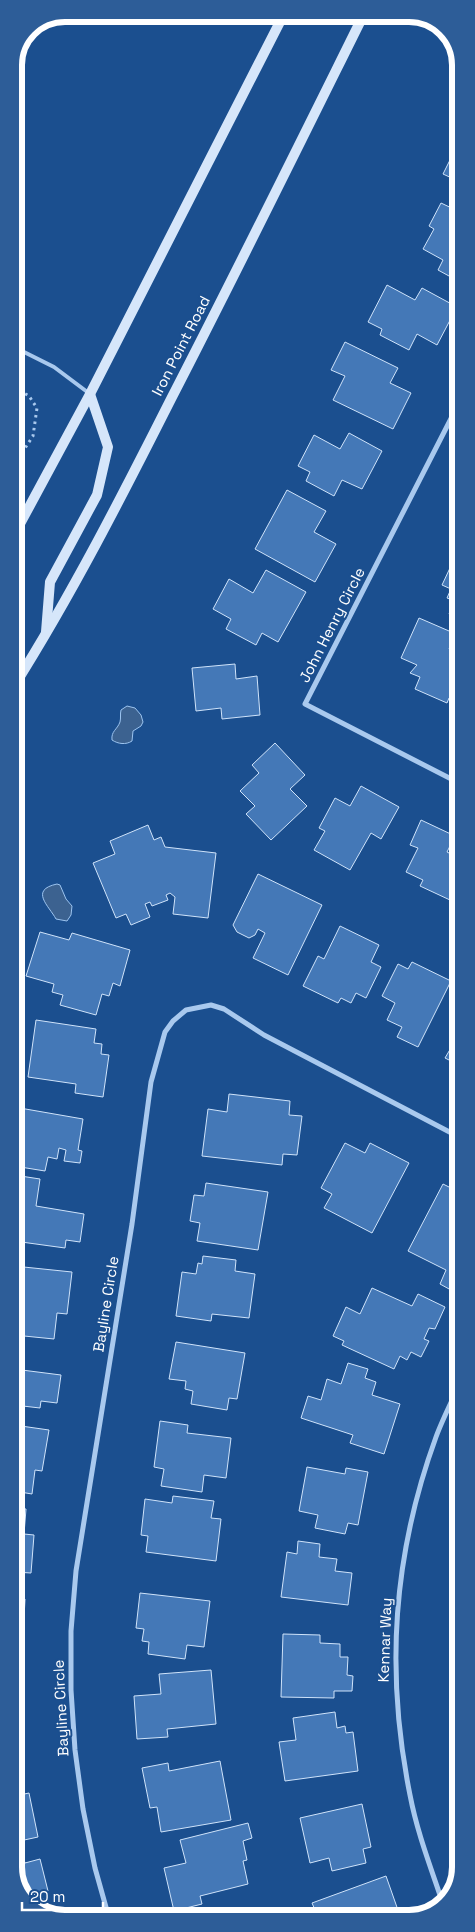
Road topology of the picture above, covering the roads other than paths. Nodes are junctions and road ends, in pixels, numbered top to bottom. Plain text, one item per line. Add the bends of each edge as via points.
1 (280, 23) edge
2 (360, 23) edge
3 (22, 351) edge
4 (90, 394) junction
5 (452, 417) edge
6 (22, 520) edge
7 (46, 636) junction
8 (22, 674) edge
9 (452, 779) edge
10 (452, 1133) edge
11 (452, 1401) edge
12 (440, 1896) edge
13 (107, 1909) edge

1 - 4 main road
2 - 7 main road, Iron Point Road via 258,230
3 - 4 lane via 54,366
4 - 6 main road
4 - 7 main road via 108,447 96,495 50,582
5 - 9 street, John Henry Circle via 306,704
7 - 8 main road, Iron Point Road
10 - 13 street, Bayline Circle via 211,1004 186,1010 172,1021 165,1032 151,1082 132,1224 76,1571 71,1631 71,1690 79,1780 95,1868
11 - 12 street, Kennar Way via 437,1435 417,1497 403,1560 396,1624 395,1668 400,1732 410,1796

